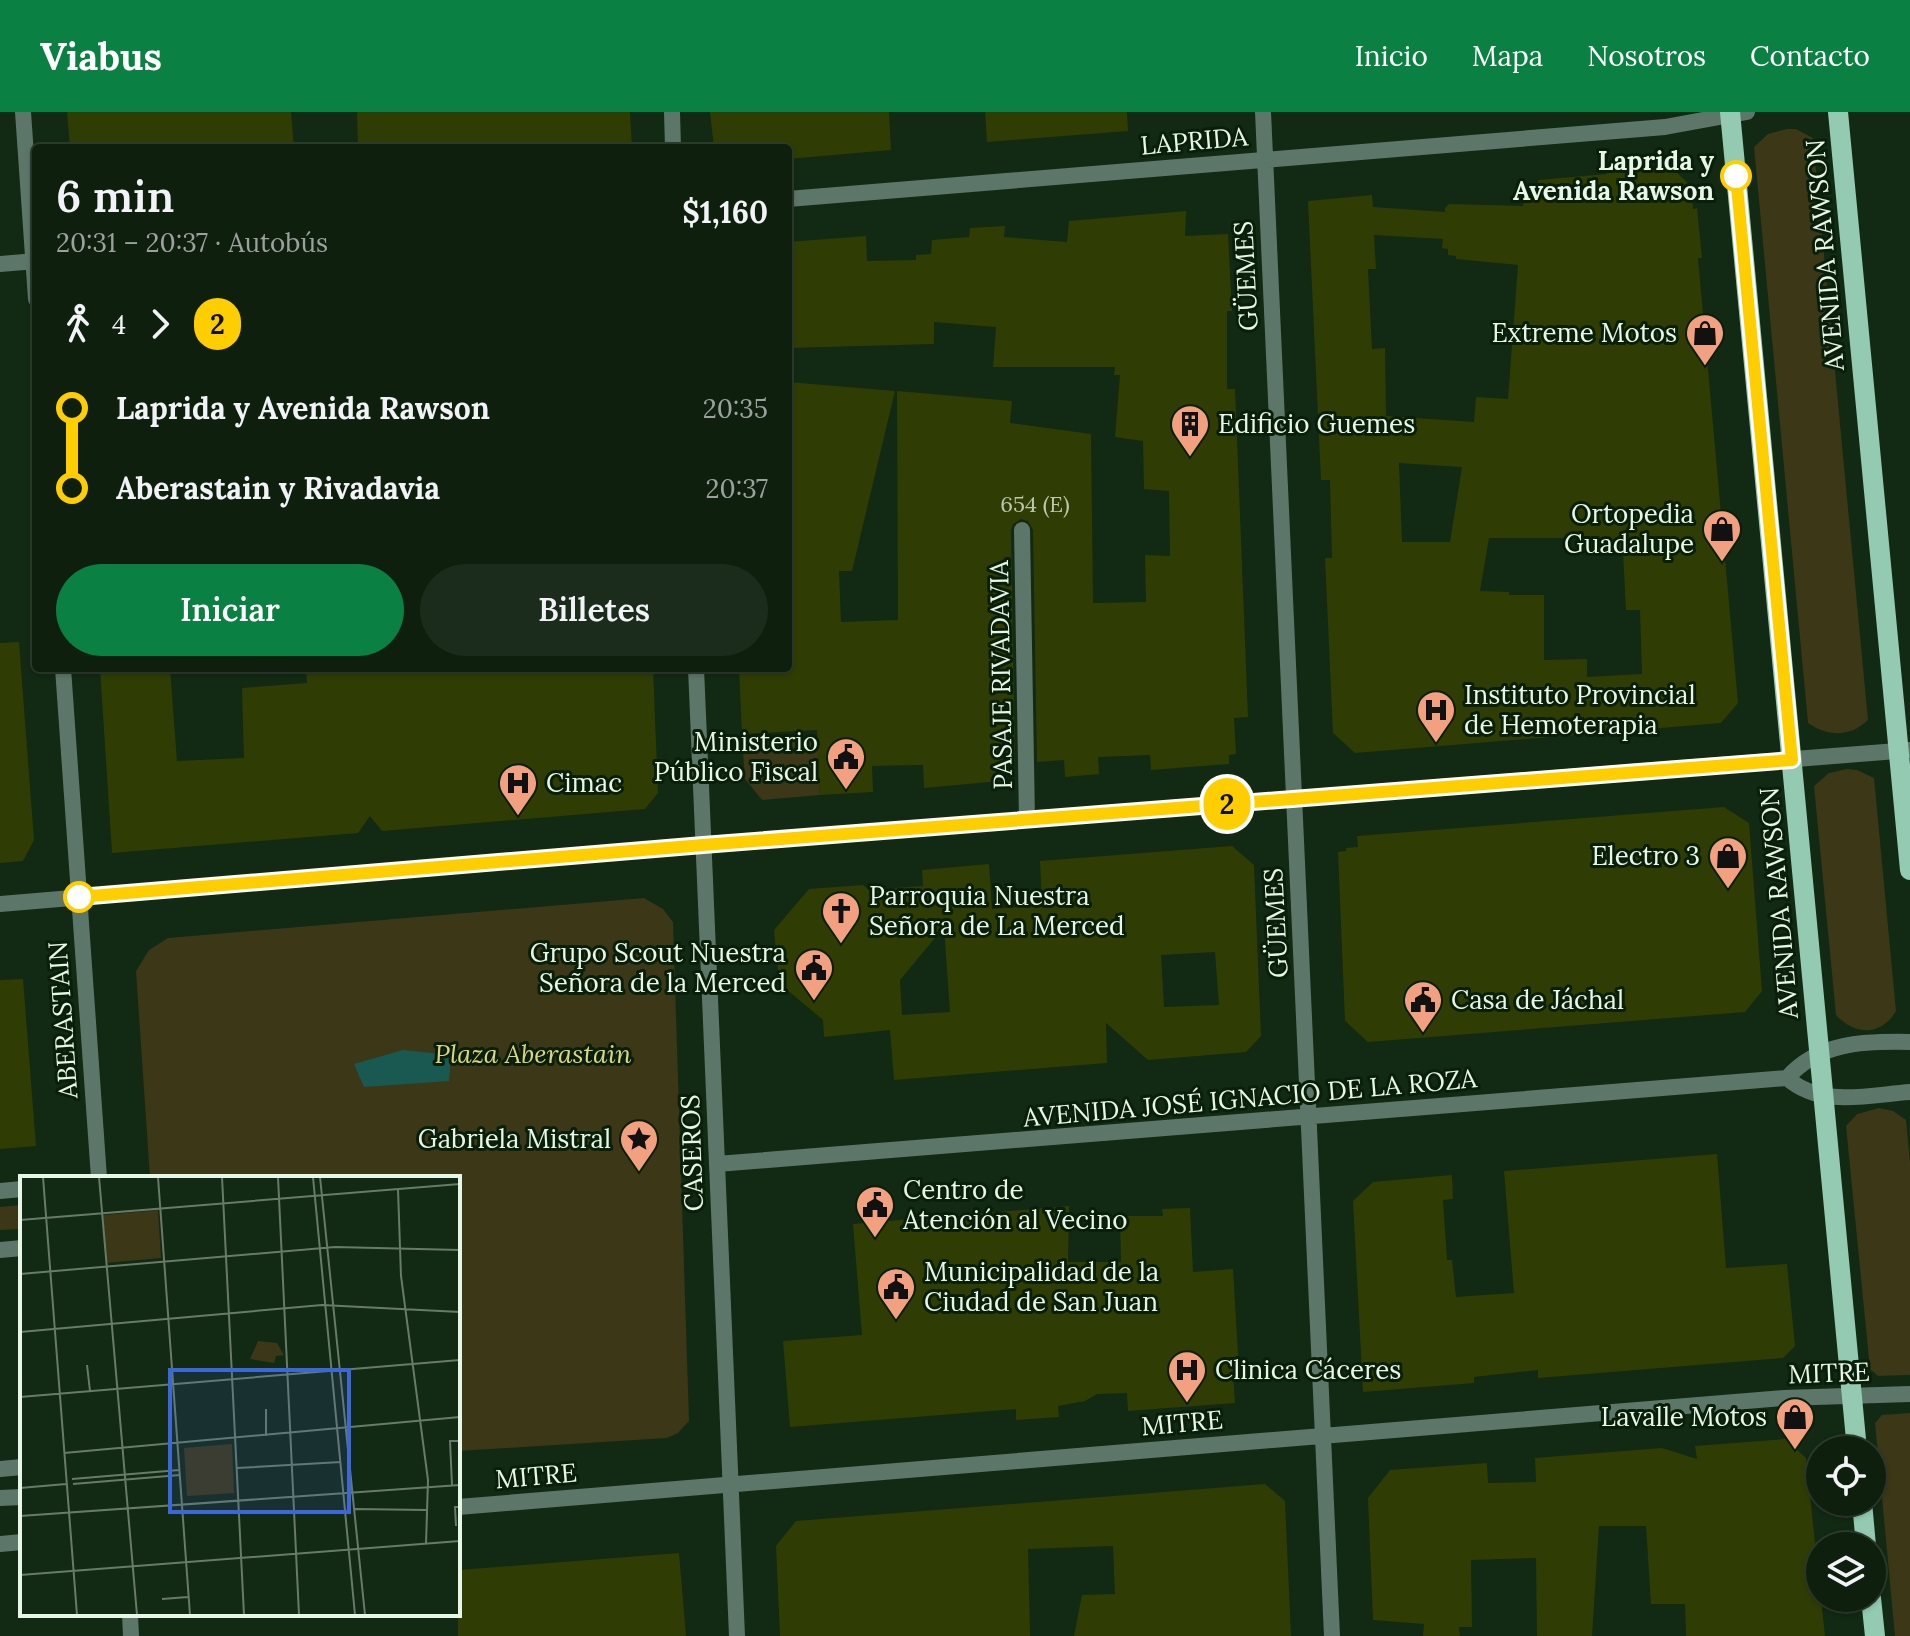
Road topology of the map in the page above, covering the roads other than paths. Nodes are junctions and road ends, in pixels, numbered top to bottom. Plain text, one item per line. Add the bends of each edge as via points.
1 (23, 112) edge
2 (672, 112) edge
3 (1263, 112) edge
4 (1838, 112) edge
5 (1736, 113) edge
6 (673, 144) edge
7 (1265, 159) junction
8 (792, 199) edge
9 (32, 224) edge
10 (32, 261) edge
11 (0, 264) edge
12 (1022, 530) dead end
13 (63, 672) edge
14 (696, 672) edge
15 (1904, 750) edge
16 (1792, 760) junction
17 (1294, 798) junction
18 (1027, 820) junction
19 (703, 845) junction
20 (1910, 870) edge
21 (79, 897) junction
22 (0, 904) edge
23 (1910, 1042) edge
24 (1820, 1052) junction
25 (1787, 1078) junction
26 (1910, 1092) edge
27 (1824, 1097) junction
28 (1309, 1117) junction
29 (717, 1164) junction
30 (99, 1176) edge
31 (20, 1189) edge
32 (0, 1191) edge
33 (20, 1248) edge
34 (0, 1250) edge
35 (1910, 1394) edge
36 (1852, 1396) junction
37 (1323, 1436) junction
38 (1856, 1436) edge
39 (20, 1467) edge
40 (0, 1469) edge
41 (731, 1485) junction
42 (20, 1497) edge
43 (0, 1498) edge
44 (460, 1507) edge
45 (20, 1542) edge
46 (0, 1544) edge
47 (1872, 1612) edge
48 (130, 1616) edge
49 (131, 1636) edge
50 (737, 1636) edge
51 (1332, 1636) edge
52 (1875, 1636) edge

1 - 9 street
2 - 6 street
3 - 7 street, GÜEMES
4 - 15 main road, AVENIDA RAWSON
5 - 7 street, LAPRIDA via 1665,127
5 - 16 main road, AVENIDA RAWSON
7 - 8 street, LAPRIDA
7 - 17 street, GÜEMES
10 - 11 street
12 - 18 street, PASAJE RIVADAVIA
13 - 21 street, ABERASTAIN
14 - 19 street, CASEROS
15 - 16 street
15 - 20 main road, AVENIDA RAWSON
16 - 17 street
16 - 24 main road, AVENIDA RAWSON
17 - 18 street
17 - 28 street, GÜEMES
18 - 19 street
19 - 21 street
19 - 29 street, CASEROS
21 - 22 street
21 - 30 street, ABERASTAIN
23 - 24 street
24 - 25 street
24 - 27 main road, AVENIDA RAWSON
25 - 27 street
25 - 28 street, AVENIDA JOSÉ IGNACIO DE LA ROZA
26 - 27 street
27 - 36 main road, AVENIDA RAWSON
28 - 29 street, AVENIDA JOSÉ IGNACIO DE LA ROZA
28 - 37 street, GÜEMES
29 - 41 street, CASEROS
31 - 32 street
33 - 34 street
35 - 36 street, MITRE
36 - 37 street, MITRE
36 - 38 main road, AVENIDA RAWSON
37 - 41 street, MITRE
37 - 51 street, GÜEMES
39 - 40 street
41 - 44 street, MITRE
41 - 50 street, CASEROS
42 - 43 street
45 - 46 street
47 - 52 main road
48 - 49 street

